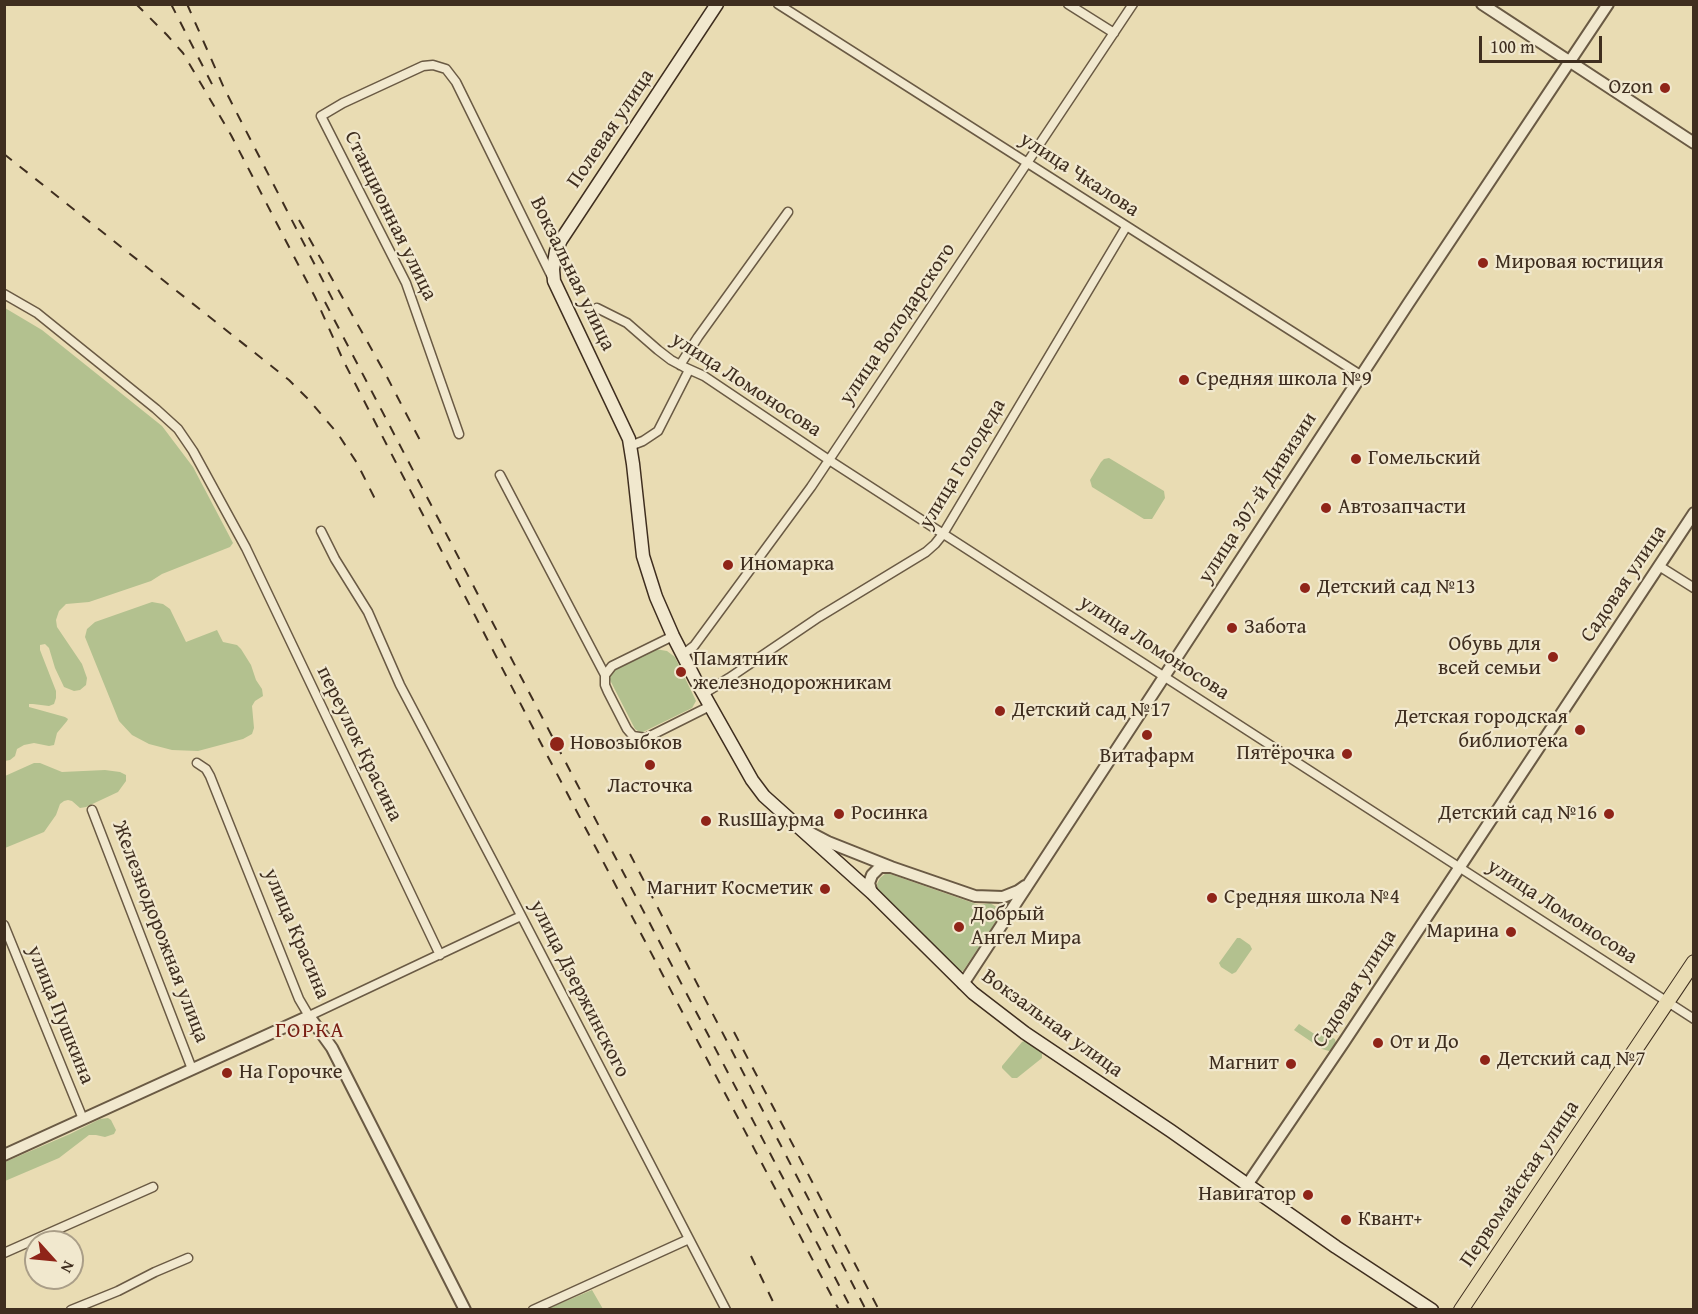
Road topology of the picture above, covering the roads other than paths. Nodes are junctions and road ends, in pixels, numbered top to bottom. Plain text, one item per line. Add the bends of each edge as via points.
1 (717, 4) edge
2 (778, 4) edge
3 (1068, 4) edge
4 (1133, 4) edge
5 (1482, 4) edge
6 (1608, 4) edge
7 (1114, 33) junction
8 (1570, 62) junction
9 (321, 116) joint
10 (1694, 143) edge
11 (1028, 163) junction
12 (788, 212) dead end
13 (1126, 227) junction
14 (561, 240) junction
15 (535, 243) junction
16 (554, 280) junction
17 (4, 294) edge
18 (597, 308) dead end
19 (680, 365) junction
20 (689, 370) junction
21 (1362, 376) junction
22 (459, 434) dead end
23 (630, 446) junction
24 (829, 460) junction
25 (500, 476) dead end
26 (1694, 513) edge
27 (321, 531) dead end
28 (943, 534) junction
29 (1659, 566) junction
30 (1694, 588) edge
31 (673, 636) junction
32 (682, 655) junction
33 (605, 675) junction
34 (1165, 677) junction
35 (703, 694) junction
36 (710, 706) junction
37 (197, 763) dead end
38 (92, 810) dead end
39 (789, 819) junction
40 (891, 867) junction
41 (1459, 867) junction
42 (1033, 876) junction
43 (872, 893) junction
44 (521, 916) junction
45 (4, 925) edge
46 (440, 955) junction
47 (1694, 962) edge
48 (963, 984) junction
49 (1667, 1002) junction
50 (309, 1016) junction
51 (1694, 1019) edge
52 (192, 1069) junction
53 (83, 1119) junction
54 (4, 1155) edge
55 (1247, 1185) junction
56 (153, 1187) dead end
57 (689, 1239) junction
58 (4, 1253) edge
59 (188, 1258) dead end
60 (71, 1310) edge
61 (465, 1310) edge
62 (533, 1310) edge
63 (726, 1310) edge
64 (1432, 1310) edge
65 (1461, 1310) edge

1 - 14 main road, Полевая улица
2 - 11 street, улица Чкалова
3 - 7 street
4 - 7 street, улица Володарского
5 - 8 street
6 - 8 street, улица 307-й Дивизии
7 - 11 street, улица Володарского
8 - 10 street
8 - 21 street, улица 307-й Дивизии
9 - 15 street, Вокзальная улица via 423,66 446,69
9 - 22 street, Станционная улица via 406,283
11 - 13 street, улица Чкалова
11 - 24 street, улица Володарского
12 - 19 street
13 - 21 street, улица Чкалова
13 - 28 street, улица Голодеда
14 - 15 street via 550,250
14 - 16 main road, Полевая улица via 554,259
15 - 16 street, Вокзальная улица
16 - 23 main road, Вокзальная улица via 623,423
17 - 46 street, переулок Красина via 38,313 156,409 193,450 246,548
18 - 19 street, улица Ломоносова via 627,323
19 - 20 street, улица Ломоносова
20 - 23 street via 658,430
20 - 24 street, улица Ломоносова via 704,376
21 - 34 street, улица 307-й Дивизии
23 - 31 main road, Вокзальная улица via 643,556
24 - 28 street, улица Ломоносова
24 - 32 street, улица Володарского via 694,646
25 - 33 street
26 - 29 street, Садовая улица
27 - 44 street, улица Дзержинского via 368,612 400,686
28 - 34 street, улица Ломоносова
28 - 35 street, улица Голодеда via 931,549
29 - 30 street
29 - 41 street, Садовая улица
31 - 32 main road, Вокзальная улица
31 - 33 street via 612,666
32 - 35 main road, Вокзальная улица
33 - 36 street via 608,692 633,736 646,738
34 - 41 street, улица Ломоносова
34 - 42 street, улица 307-й Дивизии
35 - 36 main road, Вокзальная улица
36 - 39 main road, Вокзальная улица via 760,791
37 - 50 street, улица Красина via 210,776
38 - 52 street, Железнодорожная улица
39 - 40 street via 822,839
39 - 43 main road, Вокзальная улица
40 - 42 street via 985,898 1010,895
40 - 43 street via 880,867 872,875
41 - 49 street, улица Ломоносова
41 - 55 street, Садовая улица
42 - 48 street, улица 307-й Дивизии
43 - 48 main road, Вокзальная улица
44 - 46 street, Железнодорожная улица
44 - 57 street, улица Дзержинского
45 - 53 street, улица Пушкина
46 - 50 street, Железнодорожная улица
47 - 49 main road, Первомайская улица
48 - 55 main road, Вокзальная улица via 1024,1033
49 - 51 street, улица Ломоносова
49 - 65 main road, Первомайская улица
50 - 52 street, Железнодорожная улица
50 - 61 street, улица Красина via 332,1048
52 - 53 street, Железнодорожная улица
53 - 54 street, Железнодорожная улица
55 - 64 main road, Вокзальная улица
56 - 58 street
57 - 62 street
57 - 63 street, улица Дзержинского
59 - 60 street

